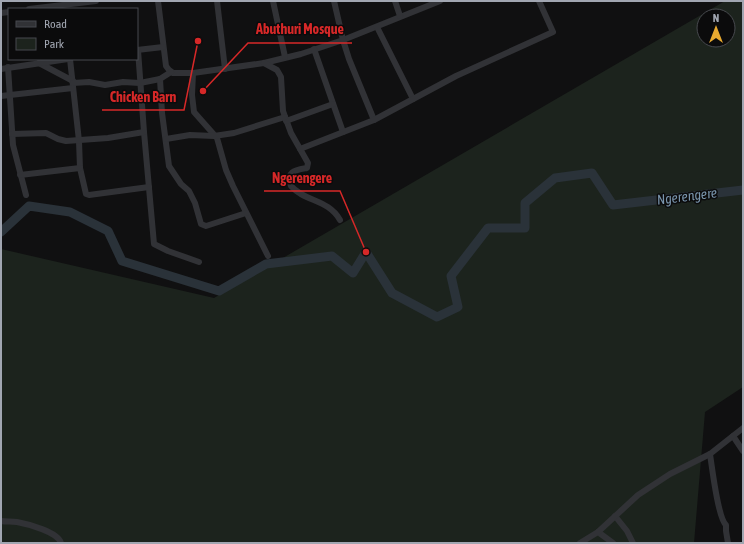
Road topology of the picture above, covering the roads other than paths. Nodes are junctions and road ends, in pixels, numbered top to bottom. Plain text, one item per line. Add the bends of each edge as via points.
1 (96, 1) edge
2 (158, 1) edge
3 (217, 1) edge
4 (273, 1) edge
5 (334, 1) edge
6 (395, 1) edge
7 (440, 1) edge
8 (539, 1) edge
9 (37, 8) edge
10 (400, 16) junction
11 (377, 27) junction
12 (343, 40) junction
13 (163, 47) junction
14 (314, 49) junction
15 (138, 50) edge
16 (284, 57) junction
17 (62, 60) edge
18 (69, 60) edge
19 (23, 62) edge
20 (39, 63) junction
21 (264, 63) junction
22 (8, 67) junction
23 (1, 69) edge
24 (225, 69) junction
25 (171, 72) junction
26 (193, 74) junction
27 (160, 79) junction
28 (140, 83) junction
29 (73, 84) junction
30 (10, 95) junction
31 (1, 96) edge
32 (413, 99) junction
33 (333, 104) junction
34 (286, 119) junction
35 (374, 120) junction
36 (144, 132) junction
37 (343, 132) junction
38 (12, 134) junction
39 (214, 136) junction
40 (166, 139) junction
41 (79, 141) junction
42 (300, 149) junction
43 (80, 168) junction
44 (20, 175) junction
45 (149, 188) junction
46 (26, 196) dead end
47 (246, 213) junction
48 (340, 220) dead end
49 (268, 256) dead end
50 (199, 262) dead end
51 (743, 428) edge
52 (733, 436) junction
53 (743, 451) edge
54 (710, 454) junction
55 (615, 516) junction
56 (1, 521) edge
57 (598, 532) junction
58 (61, 543) edge
59 (580, 543) edge
60 (613, 543) edge
61 (633, 543) edge
62 (728, 543) edge

1 - 9 street
2 - 13 street
3 - 24 street
4 - 16 street
5 - 12 street
6 - 10 street
7 - 10 street
8 - 32 street via 553,32 456,76
10 - 11 street
11 - 12 street
11 - 32 street
12 - 14 street
12 - 35 street
13 - 15 street
13 - 25 street via 166,66
14 - 16 street
14 - 33 street
15 - 28 street
16 - 21 street
17 - 20 street
18 - 29 street
19 - 20 street
19 - 22 street
20 - 29 street
21 - 24 street
21 - 34 street via 277,70 281,77 283,111
22 - 23 street
22 - 30 street
24 - 26 street
25 - 26 street
25 - 27 street
26 - 39 street via 194,112
27 - 28 street
27 - 40 street
28 - 29 street
28 - 36 street
29 - 30 street
29 - 41 street
30 - 31 street
30 - 38 street
32 - 35 street
33 - 34 street
33 - 37 street
34 - 39 street
34 - 42 street
35 - 37 street
36 - 41 street
36 - 45 street
37 - 42 street
38 - 41 street via 46,133 62,141
38 - 44 street
39 - 40 street via 190,135
39 - 47 street via 217,138 226,170
40 - 47 street via 169,166 181,184 189,190 201,224 206,226
41 - 43 street
42 - 48 street via 308,166 291,174 291,186 332,209
43 - 44 street
43 - 45 street via 85,193 88,195
44 - 46 street
45 - 50 street via 154,244
47 - 49 street
51 - 52 street
52 - 53 street
52 - 54 street
54 - 55 street via 649,487
54 - 62 street
55 - 57 street
55 - 61 street via 627,530
56 - 58 street via 16,522 53,534
57 - 59 street
57 - 60 street

